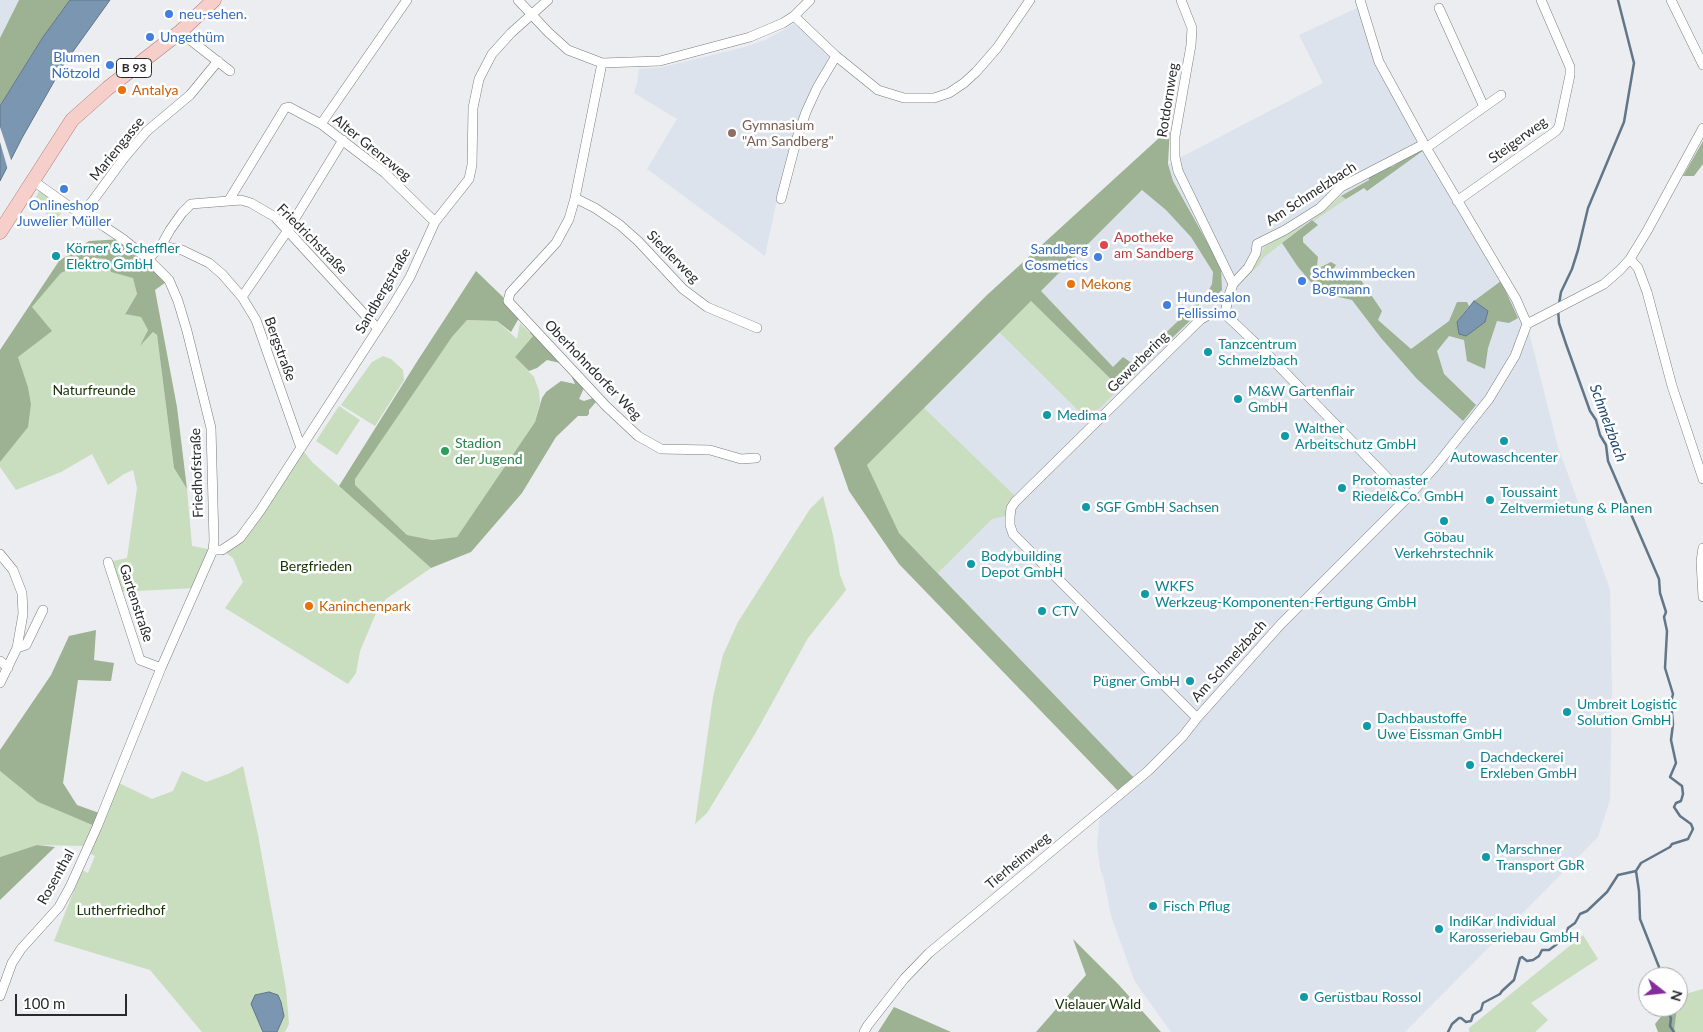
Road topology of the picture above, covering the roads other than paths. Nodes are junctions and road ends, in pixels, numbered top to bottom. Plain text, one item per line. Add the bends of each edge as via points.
1 (407, 0) edge
2 (518, 0) edge
3 (548, 0) edge
4 (810, 0) edge
5 (1030, 0) edge
6 (1181, 0) edge
7 (1360, 0) edge
8 (1541, 0) edge
9 (1671, 0) edge
10 (212, 2) edge
11 (1439, 8) dead end
12 (531, 15) junction
13 (794, 16) junction
14 (180, 32) junction
15 (836, 56) junction
16 (218, 61) junction
17 (602, 63) junction
18 (1703, 65) edge
19 (230, 71) dead end
20 (1502, 95) dead end
21 (1484, 106) junction
22 (321, 124) junction
23 (1703, 128) edge
24 (344, 140) junction
25 (1425, 146) junction
26 (32, 180) junction
27 (575, 198) junction
28 (229, 200) junction
29 (781, 200) dead end
30 (1457, 201) junction
31 (83, 214) junction
32 (435, 222) junction
33 (288, 230) junction
34 (0, 232) edge
35 (161, 246) junction
36 (148, 259) junction
37 (1630, 259) junction
38 (1233, 284) junction
39 (242, 297) junction
40 (1225, 314) junction
41 (1527, 324) junction
42 (757, 328) dead end
43 (378, 329) junction
44 (301, 448) junction
45 (756, 458) dead end
46 (1703, 480) edge
47 (1407, 498) junction
48 (1703, 548) edge
49 (212, 550) junction
50 (0, 554) edge
51 (108, 562) dead end
52 (1703, 597) edge
53 (44, 610) dead end
54 (17, 648) junction
55 (0, 661) edge
56 (8, 668) junction
57 (161, 668) junction
58 (0, 683) edge
59 (1197, 718) junction
60 (100, 818) joint
61 (0, 996) edge
62 (864, 1032) edge

1 - 22 street
2 - 12 street
3 - 12 street, Sandbergstraße
4 - 13 street
5 - 15 street via 976,72 964,83 934,98 904,98 878,90
6 - 38 street, Rotdornweg via 1192,28 1175,136 1175,157 1178,171
7 - 25 street via 1379,62
8 - 30 street, Steigerweg via 1570,67 1559,127
9 - 18 street
10 - 14 main road, B 93
11 - 21 street
12 - 17 street via 568,50
12 - 32 street, Sandbergstraße via 492,54 479,79 472,108 469,179
13 - 15 street
13 - 17 street via 750,37 660,61
14 - 16 street
14 - 26 main road, B 93 via 83,108
15 - 29 street via 806,112
16 - 19 street
16 - 31 street, Mariengasse via 190,95 146,130
17 - 27 street
20 - 21 street, Am Schmelzbach
21 - 25 street, Am Schmelzbach
22 - 24 street, Alter Grenzweg
22 - 28 street, Alter Grenzweg via 286,108
23 - 37 street
24 - 32 street, Alter Grenzweg via 385,173
24 - 33 street
25 - 30 street
25 - 38 street, Am Schmelzbach via 1341,187 1320,208 1257,244 1248,268
26 - 31 street, Friedhofstraße
26 - 34 main road, B 93
27 - 42 street, Siedlerweg via 620,225 683,289 707,307
27 - 45 street, Oberhohndorfer Weg via 556,244 510,293 508,301 638,436 661,449 710,450 741,459
28 - 33 street, Friedrichstraße via 252,203 275,216
28 - 35 street, Friedrichstraße via 191,204
30 - 41 street via 1516,299
31 - 36 street, Friedhofstraße
32 - 43 street, Sandbergstraße via 410,277
33 - 39 street
33 - 43 street, Friedrichstraße
35 - 36 street, Friedrichstraße
35 - 39 street, Bergstraße via 182,250 209,263
36 - 49 street, Friedhofstraße via 170,280 178,301 211,428
37 - 41 street via 1604,284
37 - 46 street via 1638,268 1647,292 1672,386
38 - 40 street, Am Schmelzbach
39 - 44 street, Bergstraße via 256,320
40 - 47 street
40 - 59 street, Gewerbering via 1210,314 1200,320 1015,502 1010,516 1013,534
41 - 47 street, Am Schmelzbach via 1515,356 1489,399
43 - 44 street, Sandbergstraße
44 - 49 street, Sandbergstraße via 240,538 222,550
47 - 59 street, Am Schmelzbach via 1294,611
48 - 52 street
49 - 57 street, Friedhofstraße
50 - 54 street via 13,570 22,594 23,614
51 - 57 street, Gartenstraße via 140,660
53 - 54 street via 26,645
54 - 56 street
55 - 56 street
56 - 58 street
57 - 60 street, Friedhofstraße
59 - 62 street, Tierheimweg via 1137,781 929,953 904,979
60 - 61 street, Rosenthal via 70,887 58,907 12,963

